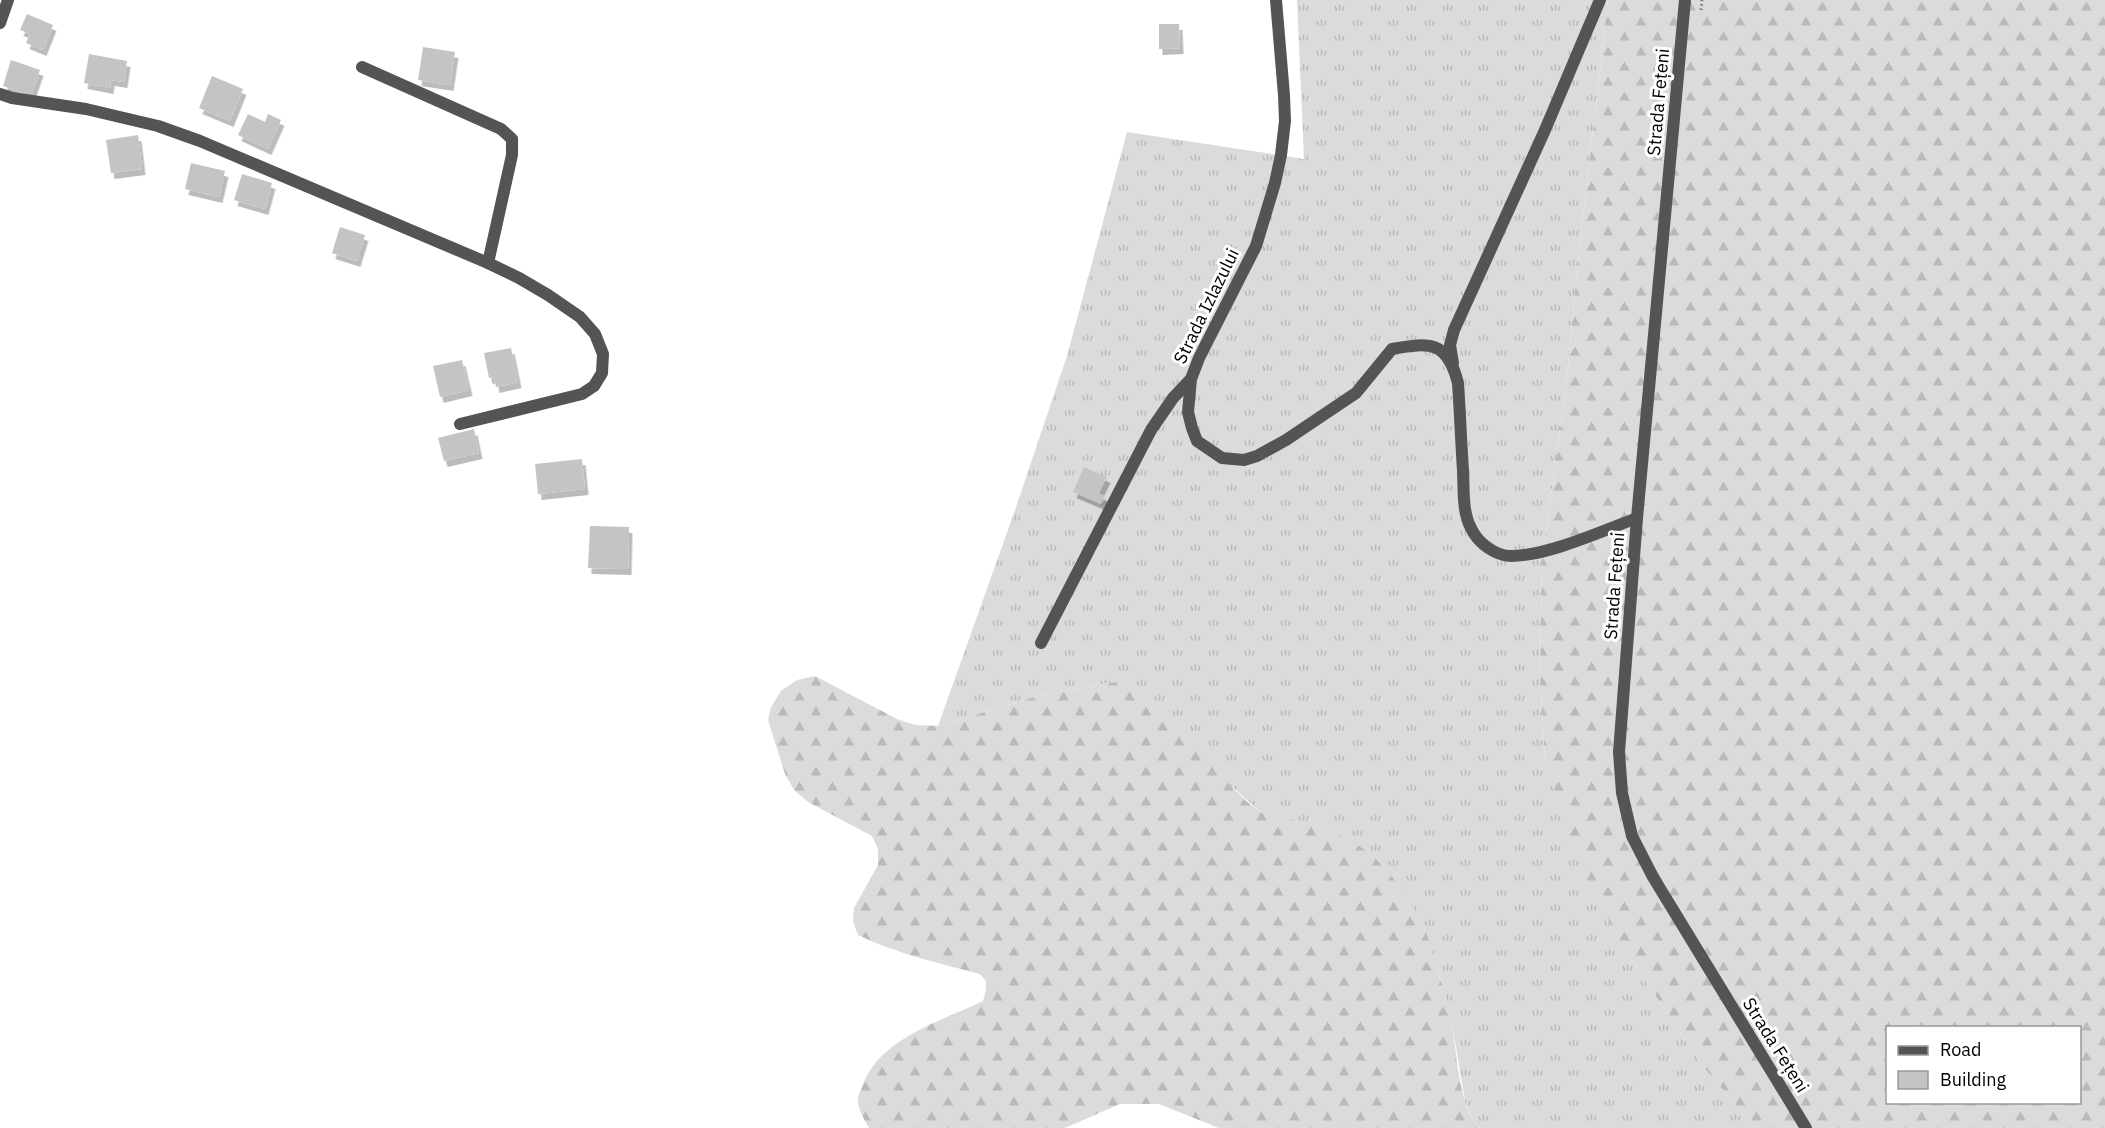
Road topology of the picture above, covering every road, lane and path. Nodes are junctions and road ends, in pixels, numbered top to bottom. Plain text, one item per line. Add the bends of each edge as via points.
1 (8, 0) edge
2 (1276, 0) edge
3 (1600, 0) edge
4 (1685, 0) edge
5 (0, 23) edge
6 (362, 68) dead end
7 (0, 94) edge
8 (488, 263) junction
9 (1453, 364) junction
10 (1191, 379) junction
11 (460, 424) dead end
12 (1637, 518) junction
13 (1041, 643) dead end
14 (1806, 1128) edge

1 - 5 street
2 - 10 street, Strada Izlazului via 1285,121 1275,183 1256,246
3 - 9 street via 1454,330 1450,345
4 - 12 street, Strada Fețeni
6 - 8 street via 501,129 512,139 512,155
7 - 8 street via 158,126
8 - 11 street via 529,283 579,317 595,334 603,354 602,372 594,386 582,394
9 - 10 street, Strada Izlazului via 1440,349 1427,344 1392,349 1356,393 1286,440 1244,460 1222,458 1197,441 1188,412
9 - 12 street via 1458,383 1464,501 1470,528 1480,541 1508,556 1529,554
10 - 13 street via 1150,430
12 - 14 street, Strada Fețeni via 1619,752 1622,794 1632,836 1672,911

